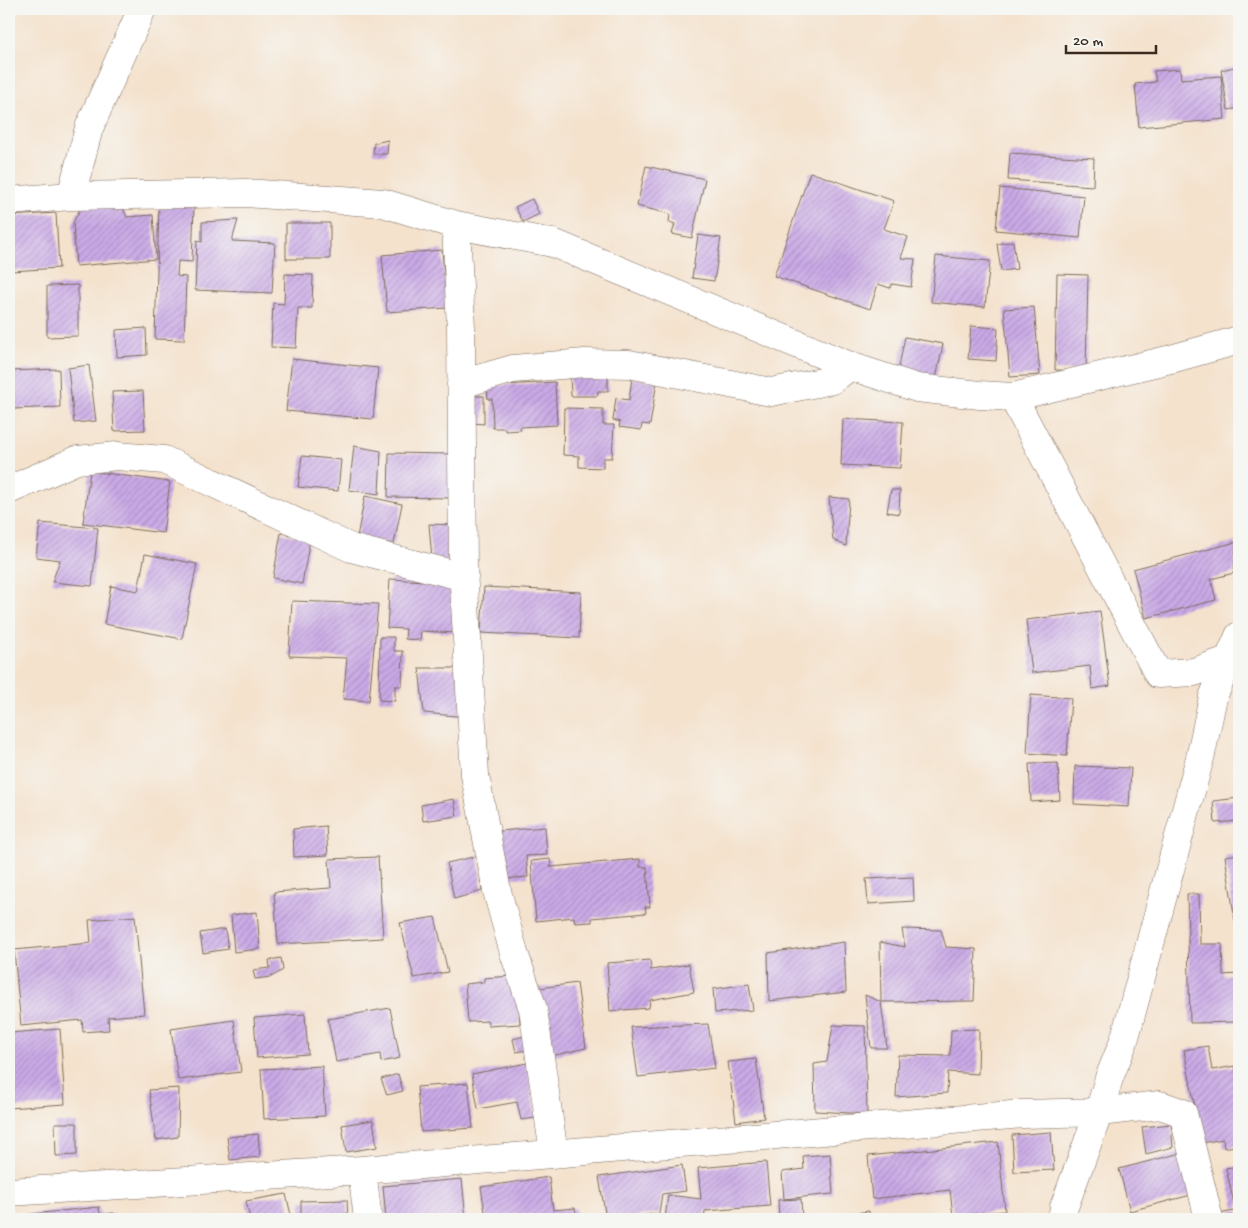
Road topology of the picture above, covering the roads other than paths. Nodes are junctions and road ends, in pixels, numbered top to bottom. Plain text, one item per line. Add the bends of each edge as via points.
1 (142, 9) edge
2 (71, 196) junction
3 (9, 201) edge
4 (456, 225) junction
5 (1239, 340) edge
6 (850, 366) junction
7 (461, 384) junction
8 (1013, 397) junction
9 (9, 490) edge
10 (464, 577) junction
11 (1236, 650) edge
12 (1099, 1112) junction
13 (554, 1154) junction
14 (362, 1170) junction
15 (9, 1192) edge
16 (368, 1219) edge
17 (1062, 1219) edge
18 (1209, 1219) edge

1 - 2 street via 89,128
2 - 3 street
2 - 4 street via 246,192 383,203
4 - 6 street via 553,243
4 - 7 street
5 - 8 street
6 - 7 street via 832,380 771,392 692,375 620,364 585,363 513,369
6 - 8 street via 917,388
7 - 10 street
8 - 11 street via 1158,674 1194,672
9 - 10 street via 77,460 117,456 164,460 351,548
10 - 13 street via 475,775 497,891 533,1009
11 - 12 street via 1213,697 1201,754 1126,1031
12 - 13 street via 1023,1114
12 - 17 street
12 - 18 street via 1160,1105 1183,1113
13 - 14 street
14 - 15 street
14 - 16 street

